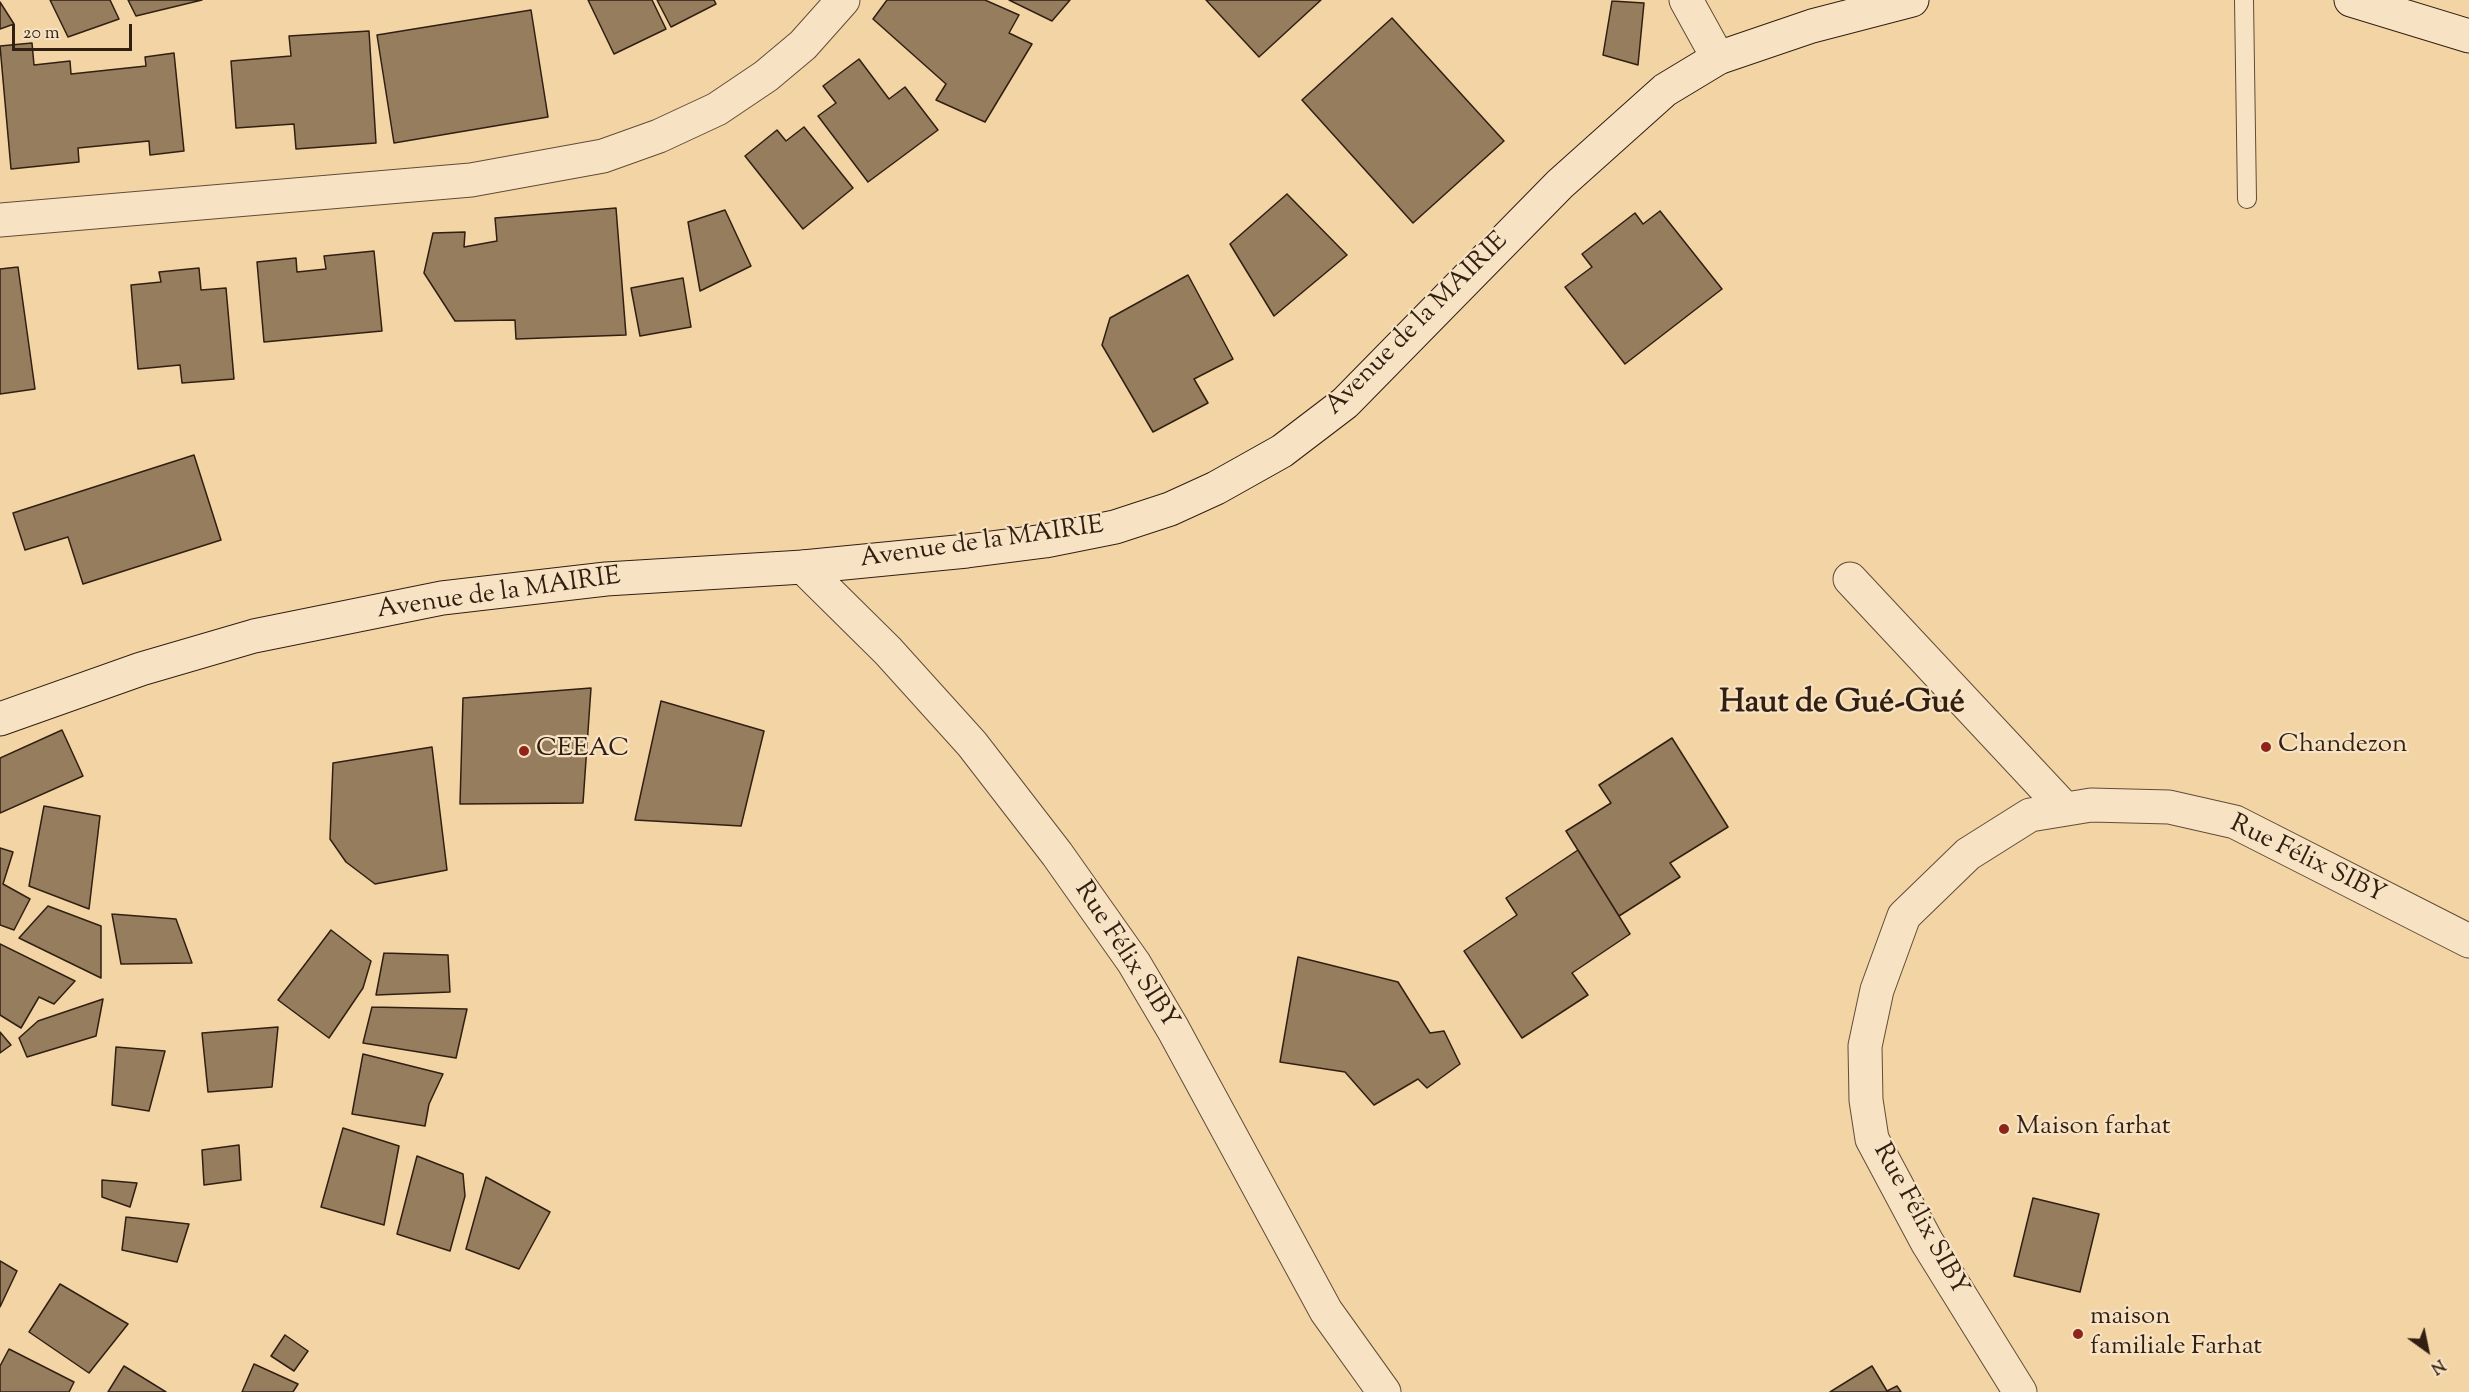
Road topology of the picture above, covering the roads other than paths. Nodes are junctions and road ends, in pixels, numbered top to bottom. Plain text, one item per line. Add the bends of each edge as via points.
1 (843, 0) edge
2 (1686, 0) edge
3 (1912, 0) edge
4 (2244, 0) edge
5 (2351, 0) edge
6 (2469, 36) edge
7 (1718, 58) junction
8 (2247, 198) dead end
9 (0, 220) edge
10 (803, 567) junction
11 (1850, 579) dead end
12 (0, 719) edge
13 (2065, 809) junction
14 (2469, 941) edge
15 (1383, 1392) edge
16 (2020, 1392) edge

1 - 9 street via 796,52 717,109 603,156 471,180
2 - 7 street
3 - 7 street, Avenue de la MAIRIE via 1812,26
4 - 8 lane
5 - 6 street
7 - 10 street, Avenue de la MAIRIE via 1665,90 1560,184 1345,403 1282,450 1226,483 1170,509 1115,527 1045,541
10 - 12 street, Avenue de la MAIRIE via 606,579 421,602 254,636 141,669
10 - 15 street, Rue Félix SIBY via 965,736 1095,906 1173,1029 1326,1311
11 - 13 street
13 - 14 street, Rue Félix SIBY via 2091,805 2169,807 2235,822
13 - 16 street, Rue Félix SIBY via 2030,815 1968,854 1904,916 1877,990 1865,1046 1866,1100 1872,1139 1927,1242

